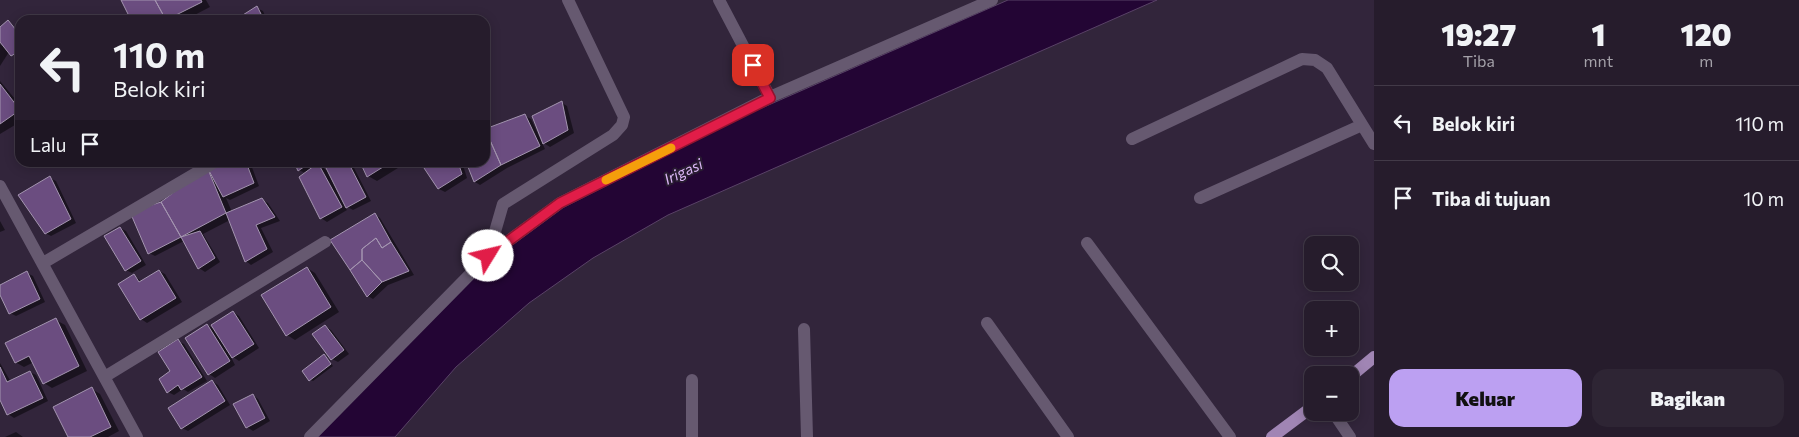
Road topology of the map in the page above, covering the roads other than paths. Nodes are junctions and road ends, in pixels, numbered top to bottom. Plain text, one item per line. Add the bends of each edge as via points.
1 (568, 0) edge
2 (719, 0) edge
3 (992, 0) edge
4 (770, 98) junction
5 (1362, 125) junction
6 (1132, 139) dead end
7 (1374, 144) edge
8 (206, 167) edge
9 (0, 186) edge
10 (1200, 198) dead end
11 (325, 242) dead end
12 (1088, 243) dead end
13 (488, 256) junction
14 (43, 263) junction
15 (987, 323) dead end
16 (804, 328) dead end
17 (1374, 358) edge
18 (1359, 370) edge
19 (106, 376) junction
20 (692, 380) dead end
21 (1304, 413) edge
22 (1339, 421) edge
23 (137, 437) edge
24 (310, 437) edge
25 (692, 437) edge
26 (807, 437) edge
27 (1068, 437) edge
28 (1230, 437) edge
29 (1272, 437) edge
30 (1350, 437) edge

1 - 13 street via 624,117 622,125 613,135 503,204
2 - 4 street
3 - 4 street
4 - 13 street via 560,203
5 - 6 street via 1327,68 1314,60 1302,59
5 - 7 street
5 - 10 street
8 - 14 street
9 - 14 street
11 - 19 street
12 - 28 street
13 - 24 street
14 - 19 street
15 - 27 street
16 - 26 street
17 - 18 main road
19 - 23 street
20 - 25 street
21 - 29 main road
22 - 30 street

